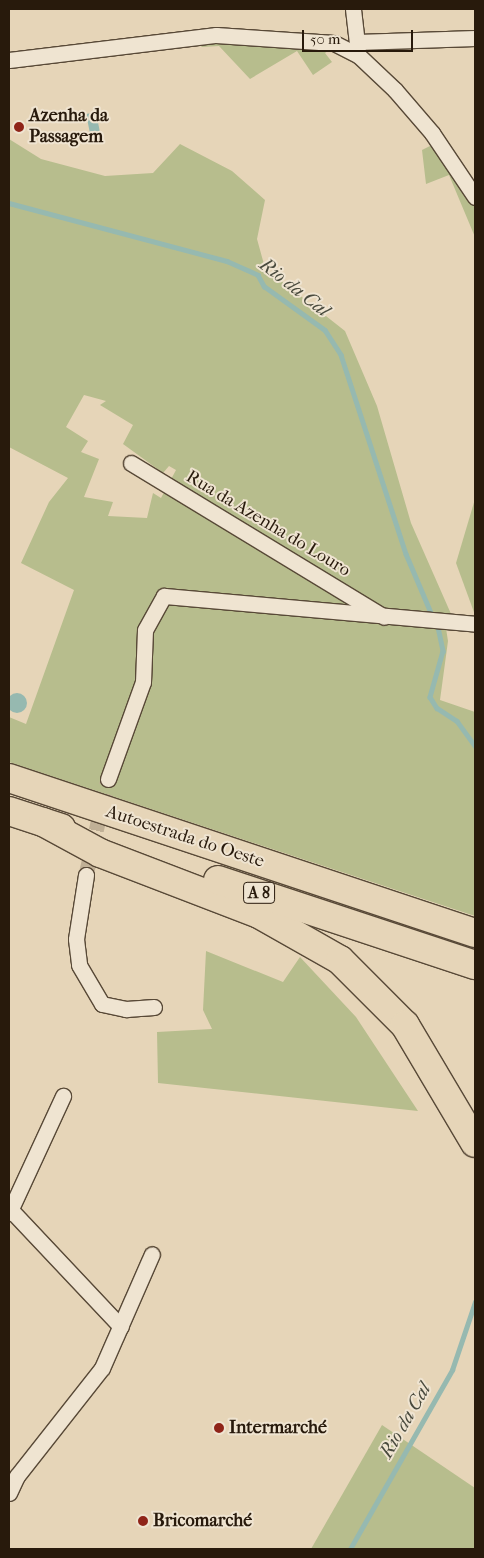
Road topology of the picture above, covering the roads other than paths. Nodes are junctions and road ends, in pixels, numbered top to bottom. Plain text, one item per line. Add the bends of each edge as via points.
1 (353, 9) edge
2 (475, 38) edge
3 (357, 48) junction
4 (9, 60) edge
5 (475, 197) edge
6 (131, 462) dead end
7 (386, 618) junction
8 (475, 624) edge
9 (9, 778) edge
10 (108, 779) tunnel mouth
11 (9, 811) edge
12 (43, 822) junction
13 (86, 875) tunnel mouth
14 (475, 933) edge
15 (475, 965) edge
16 (154, 1006) dead end
17 (63, 1096) dead end
18 (475, 1143) edge
19 (9, 1210) edge
20 (152, 1254) dead end
21 (121, 1328) junction
22 (13, 1474) edge
23 (9, 1493) edge

1 - 3 street
2 - 3 street
3 - 4 street via 300,38 216,36
3 - 5 street via 432,133
6 - 7 street, Rua da Azenha do Louro
7 - 8 street
7 - 10 street via 180,594 164,596 145,630 144,682
9 - 14 highway, Autoestrada do Oeste / A 8
11 - 12 highway, Autoestrada do Oeste / A 8
12 - 15 highway, Autoestrada do Oeste / A 8
12 - 18 highway via 100,853 259,914 340,960 405,1025
13 - 16 street via 78,908 80,965 102,1004 126,1009
17 - 19 street
19 - 21 street
20 - 21 street
21 - 22 street via 102,1368
22 - 23 street

